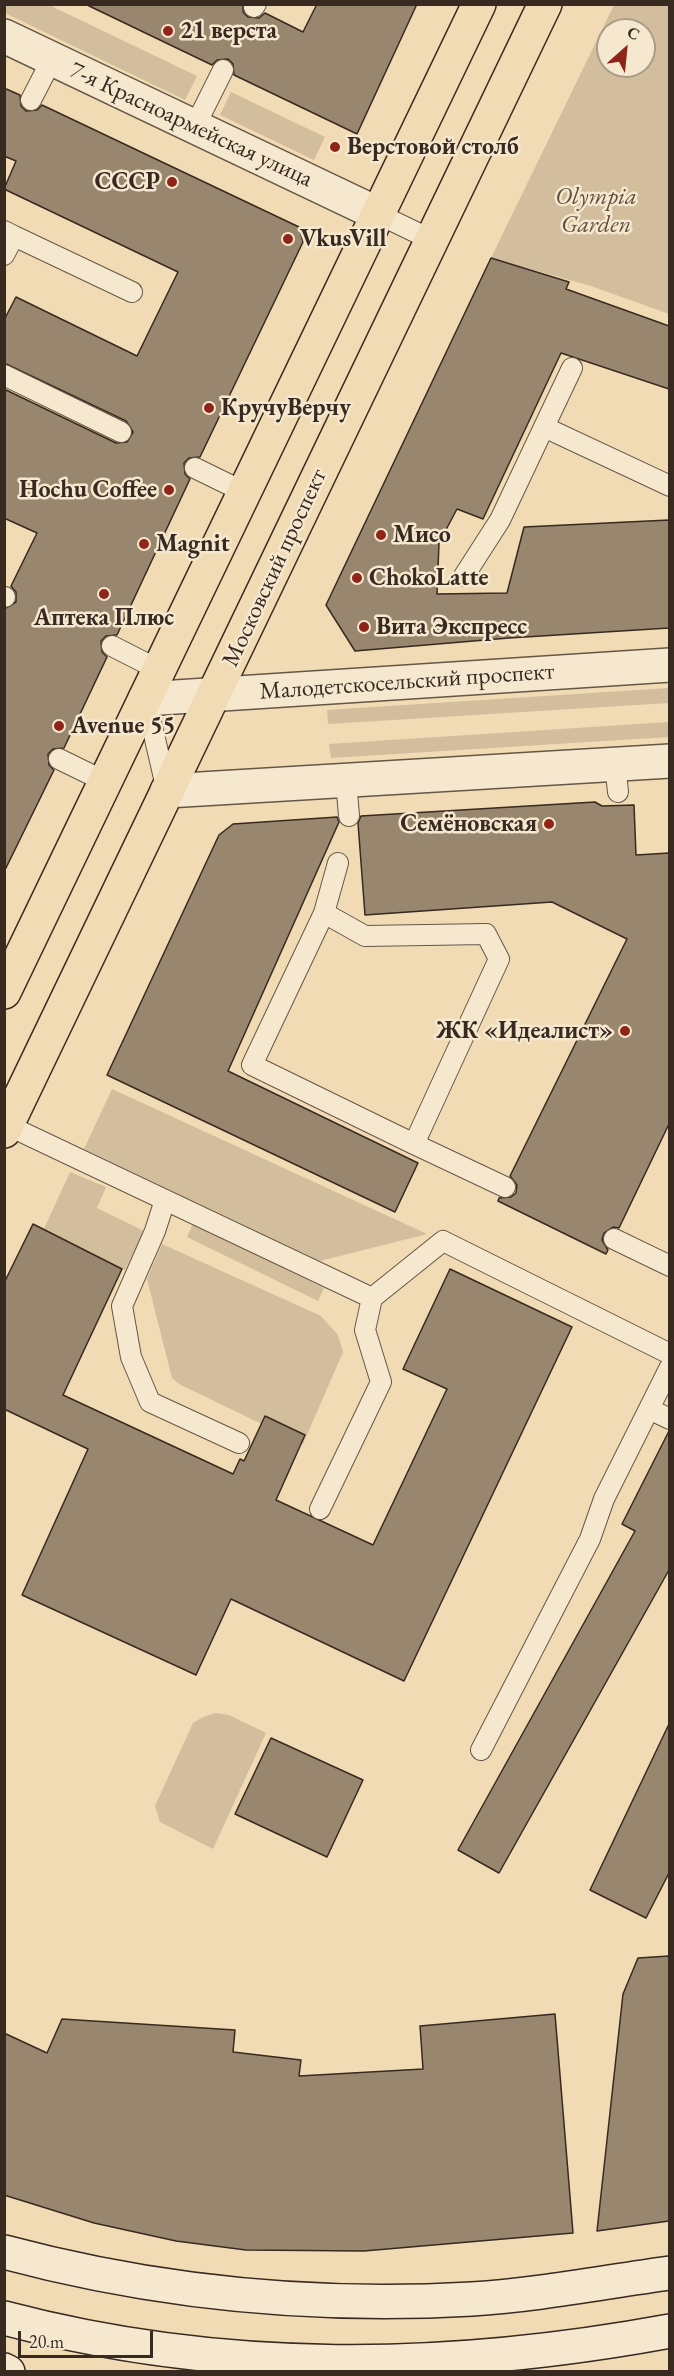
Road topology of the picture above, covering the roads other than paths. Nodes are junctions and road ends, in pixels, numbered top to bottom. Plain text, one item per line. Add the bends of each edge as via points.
1 (479, 4) edge
2 (545, 4) edge
3 (4, 36) edge
4 (51, 59) junction
5 (223, 70) dead end
6 (32, 100) dead end
7 (195, 126) junction
8 (378, 214) junction
9 (9, 234) edge
10 (432, 240) junction
11 (4, 255) edge
12 (132, 292) dead end
13 (572, 368) dead end
14 (4, 375) edge
15 (544, 427) junction
16 (121, 432) dead end
17 (195, 468) dead end
18 (669, 486) edge
19 (244, 492) junction
20 (464, 576) dead end
21 (112, 646) dead end
22 (669, 665) edge
23 (159, 670) junction
24 (215, 694) junction
25 (145, 699) junction
26 (58, 759) dead end
27 (669, 761) edge
28 (346, 780) junction
29 (106, 782) junction
30 (168, 790) junction
31 (349, 816) dead end
32 (338, 863) dead end
33 (324, 913) junction
34 (12, 958) edge
35 (4, 992) edge
36 (6, 1128) edge
37 (414, 1144) junction
38 (505, 1187) dead end
39 (165, 1200) junction
40 (614, 1239) dead end
41 (669, 1266) edge
42 (372, 1298) junction
43 (669, 1354) edge
44 (669, 1367) edge
45 (649, 1409) junction
46 (669, 1419) edge
47 (239, 1443) dead end
48 (320, 1509) dead end
49 (481, 1750) dead end
50 (4, 2252) edge
51 (669, 2273) edge
52 (4, 2319) edge
53 (669, 2331) edge

1 - 8 main road
2 - 10 main road, Московский проспект
3 - 4 street, 7-я Красноармейская улица
4 - 6 lane
4 - 7 street, 7-я Красноармейская улица
5 - 7 lane
7 - 8 street, 7-я Красноармейская улица
8 - 10 lane
8 - 19 main road
9 - 11 lane
9 - 12 lane
10 - 24 main road, Московский проспект
13 - 15 lane
14 - 16 lane
15 - 18 lane
15 - 20 lane via 500,520
17 - 19 lane
19 - 23 main road
21 - 23 lane
22 - 24 street, Малодетскосельский проспект
23 - 25 main road
24 - 25 street, Малодетскосельский проспект
24 - 30 main road, Московский проспект
25 - 29 main road
25 - 30 lane
26 - 29 lane
27 - 28 street via 616,778
28 - 30 street
28 - 31 lane
29 - 34 main road
30 - 36 main road, Московский проспект
32 - 33 lane
33 - 37 lane via 252,1065
33 - 37 lane via 365,936 486,934 499,960
34 - 35 main road
36 - 39 lane
37 - 38 lane
39 - 42 lane
39 - 47 lane via 122,1306 131,1357 150,1402
40 - 41 lane
42 - 43 lane via 443,1241
42 - 48 lane via 365,1330 381,1382
44 - 45 lane
45 - 46 lane
45 - 49 lane via 604,1499 590,1539
50 - 51 street via 135,2282 303,2299 473,2299
52 - 53 street via 120,2344 211,2357 298,2363 390,2364 476,2359

